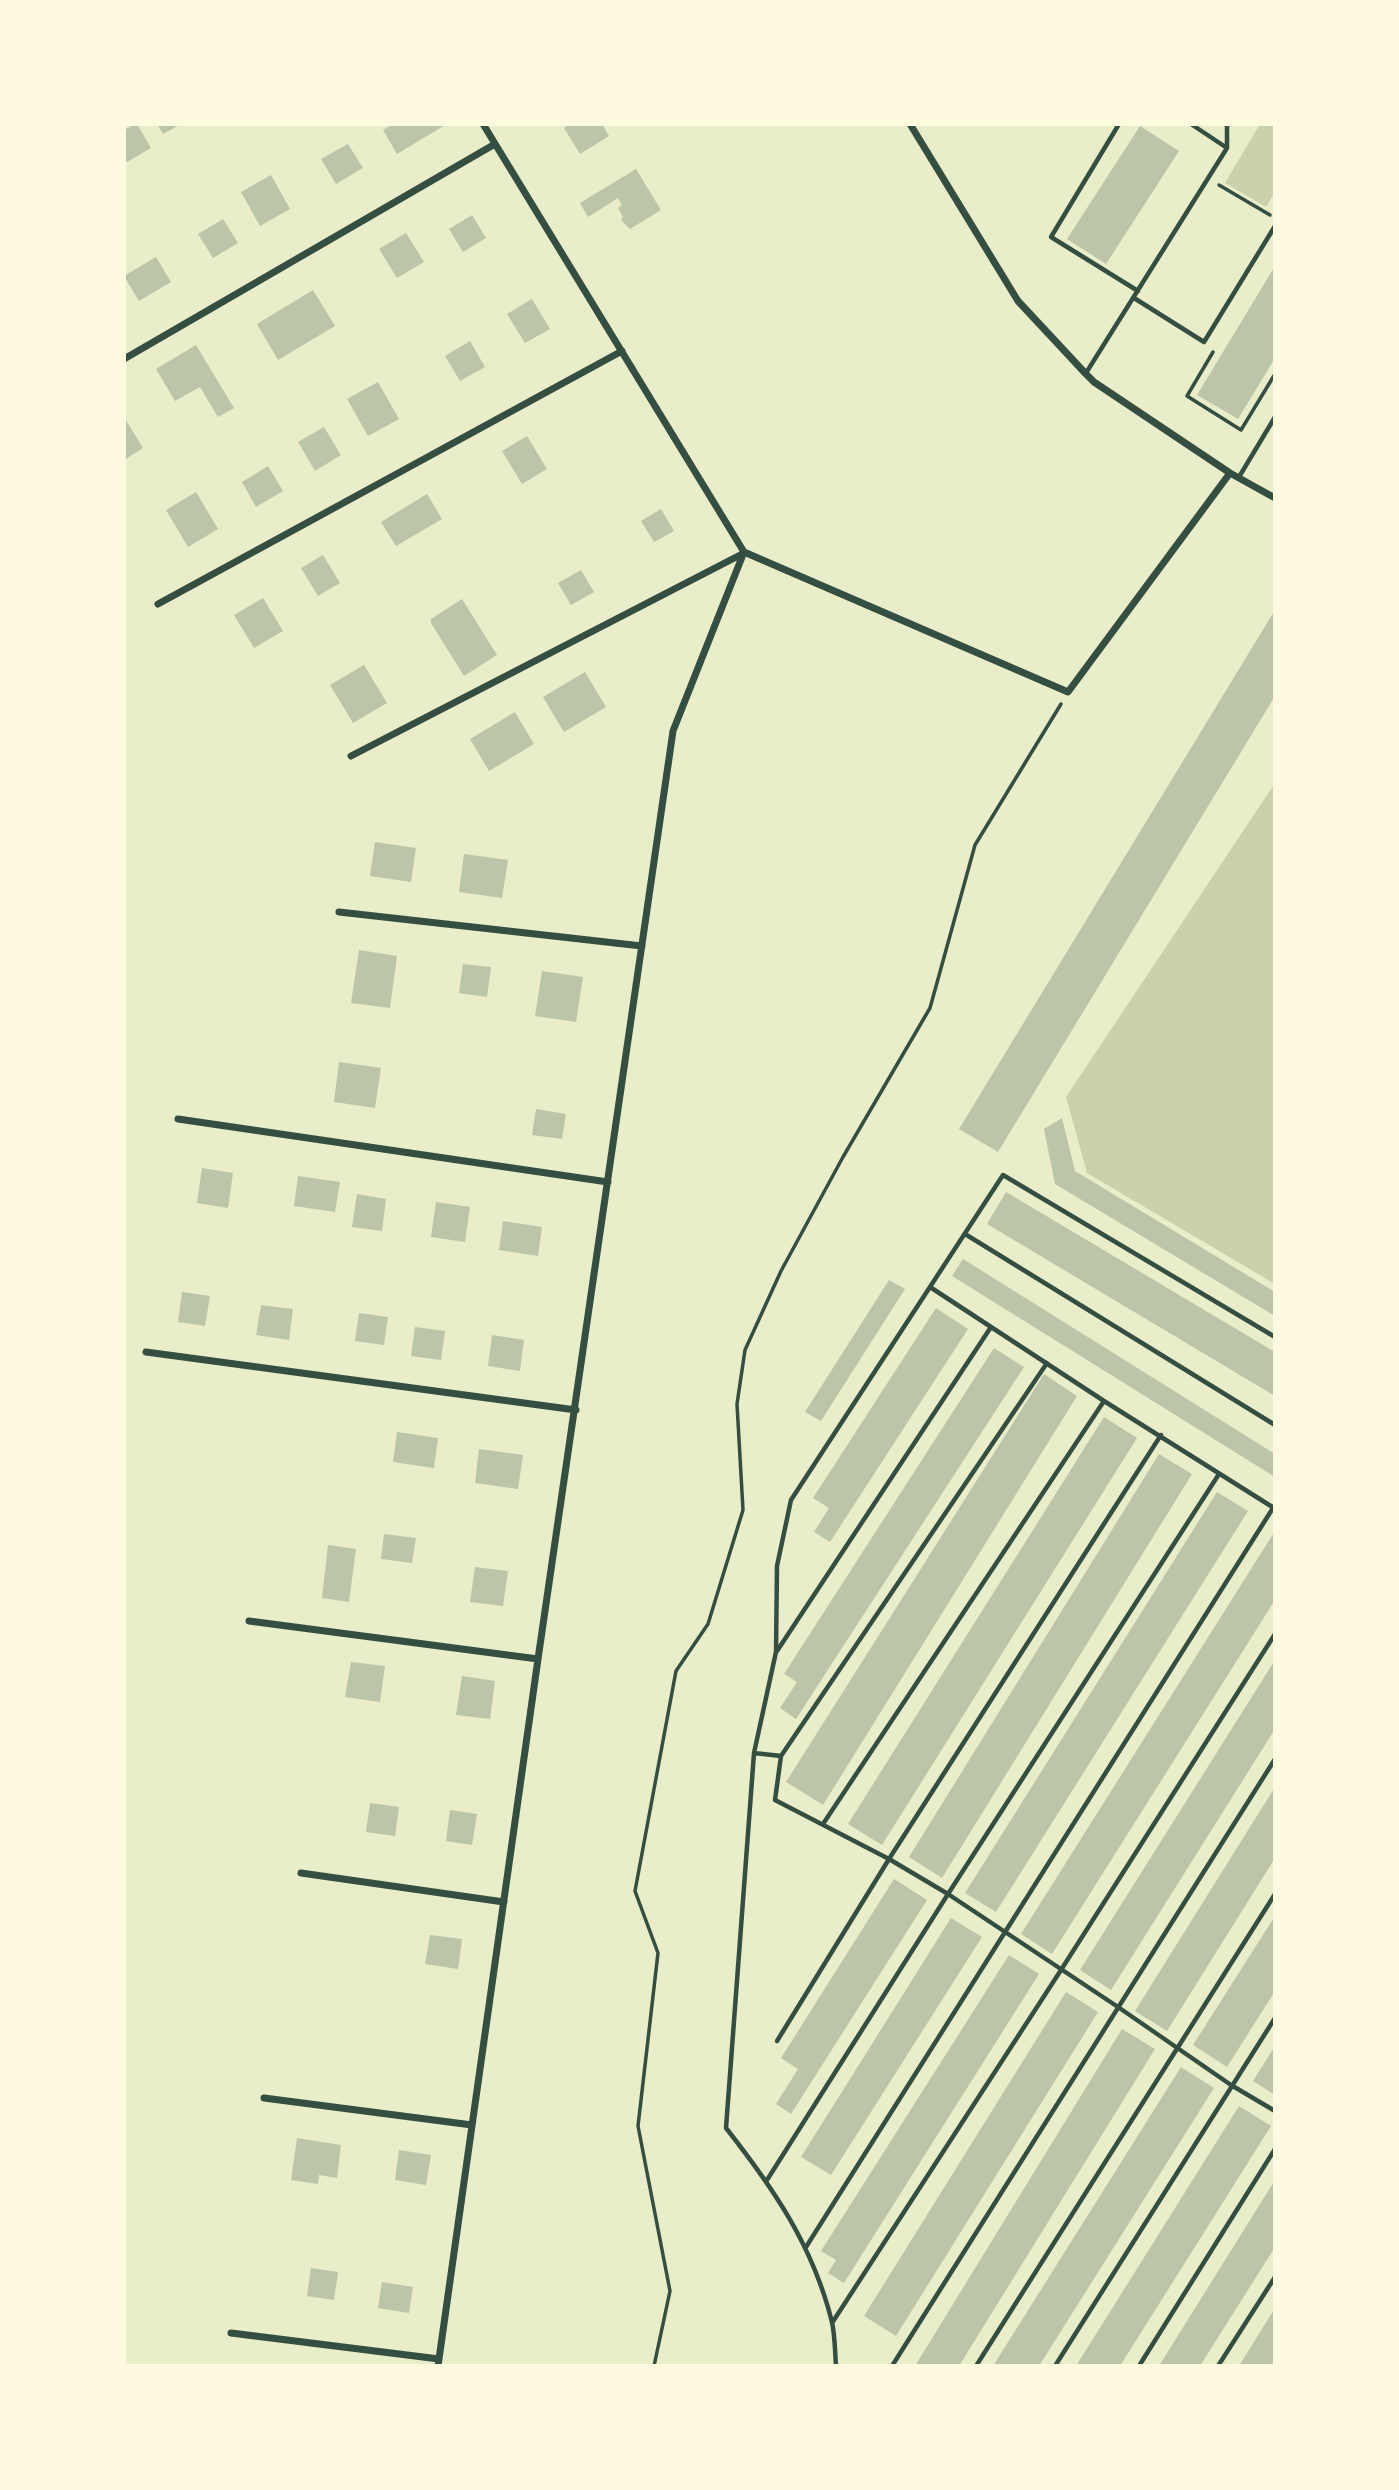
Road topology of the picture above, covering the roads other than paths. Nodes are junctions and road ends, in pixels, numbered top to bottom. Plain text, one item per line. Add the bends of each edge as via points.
1 (483, 124) edge
2 (910, 124) edge
3 (1119, 124) edge
4 (1191, 124) edge
5 (1227, 124) edge
6 (495, 144) junction
7 (1227, 148) junction
8 (1275, 226) edge
9 (1138, 291) junction
10 (1134, 298) junction
11 (622, 351) junction
12 (124, 359) edge
13 (1086, 374) junction
14 (1275, 417) edge
15 (1230, 473) junction
16 (1239, 478) junction
17 (1275, 498) edge
18 (744, 552) junction
19 (158, 604) dead end
20 (351, 757) dead end
21 (339, 912) dead end
22 (642, 946) junction
23 (178, 1119) dead end
24 (608, 1182) junction
25 (965, 1234) junction
26 (930, 1287) junction
27 (991, 1328) junction
28 (1275, 1337) edge
29 (146, 1352) dead end
30 (1047, 1363) junction
31 (1104, 1401) junction
32 (576, 1410) junction
33 (1275, 1425) edge
34 (1161, 1435) junction
35 (1219, 1474) junction
36 (1274, 1508) edge
37 (249, 1621) dead end
38 (1275, 1634) edge
39 (776, 1652) junction
40 (538, 1659) junction
41 (754, 1753) junction
42 (781, 1756) junction
43 (1275, 1759) edge
44 (823, 1824) junction
45 (889, 1859) junction
46 (301, 1873) dead end
47 (948, 1894) junction
48 (1275, 1894) edge
49 (504, 1902) junction
50 (1005, 1933) junction
51 (1061, 1970) junction
52 (1118, 2007) junction
53 (1275, 2018) edge
54 (777, 2040) dead end
55 (1178, 2049) junction
56 (1231, 2085) junction
57 (264, 2098) dead end
58 (1275, 2111) edge
59 (472, 2125) junction
60 (1275, 2149) edge
61 (767, 2180) junction
62 (806, 2247) junction
63 (1275, 2277) edge
64 (832, 2324) junction
65 (232, 2333) dead end
66 (438, 2363) edge
67 (836, 2366) edge
68 (892, 2366) edge
69 (976, 2366) edge
70 (1055, 2366) edge
71 (1139, 2366) edge
72 (1218, 2366) edge

1 - 6 street
2 - 13 street via 1018,301
3 - 9 lane via 1051,237
4 - 7 lane
5 - 7 lane
6 - 11 street
6 - 12 street
7 - 9 lane
8 - 10 lane via 1204,342
9 - 10 lane
10 - 13 lane
11 - 18 street
11 - 19 street
13 - 15 street
14 - 16 lane
15 - 16 street
15 - 18 street via 1068,692
16 - 17 street
18 - 20 street
18 - 22 street via 673,731
21 - 22 street
22 - 24 street
23 - 24 street
24 - 32 street
25 - 26 lane
25 - 28 lane via 1003,1175
25 - 33 lane
26 - 27 lane
26 - 39 lane via 791,1500 777,1566
27 - 30 lane
27 - 39 lane
29 - 32 street
30 - 31 lane
30 - 42 lane
31 - 34 lane
31 - 44 lane
32 - 40 street
34 - 35 lane
34 - 45 lane
35 - 36 lane
35 - 47 lane
36 - 50 lane
37 - 40 street
38 - 51 lane
39 - 41 lane
40 - 49 street
41 - 42 lane
41 - 61 lane via 726,2128
42 - 44 lane via 775,1800
43 - 52 lane
44 - 45 lane
45 - 47 lane
45 - 54 lane
46 - 49 street
47 - 50 lane
47 - 61 lane
48 - 55 lane
49 - 59 street
50 - 51 lane
50 - 62 lane
51 - 52 lane
51 - 64 lane
52 - 55 lane
52 - 68 lane
53 - 56 lane
55 - 56 lane
55 - 69 lane
56 - 58 lane
56 - 70 lane
57 - 59 street
59 - 66 street
60 - 71 lane
61 - 62 lane
62 - 64 lane
63 - 72 lane
64 - 67 lane
65 - 66 street

